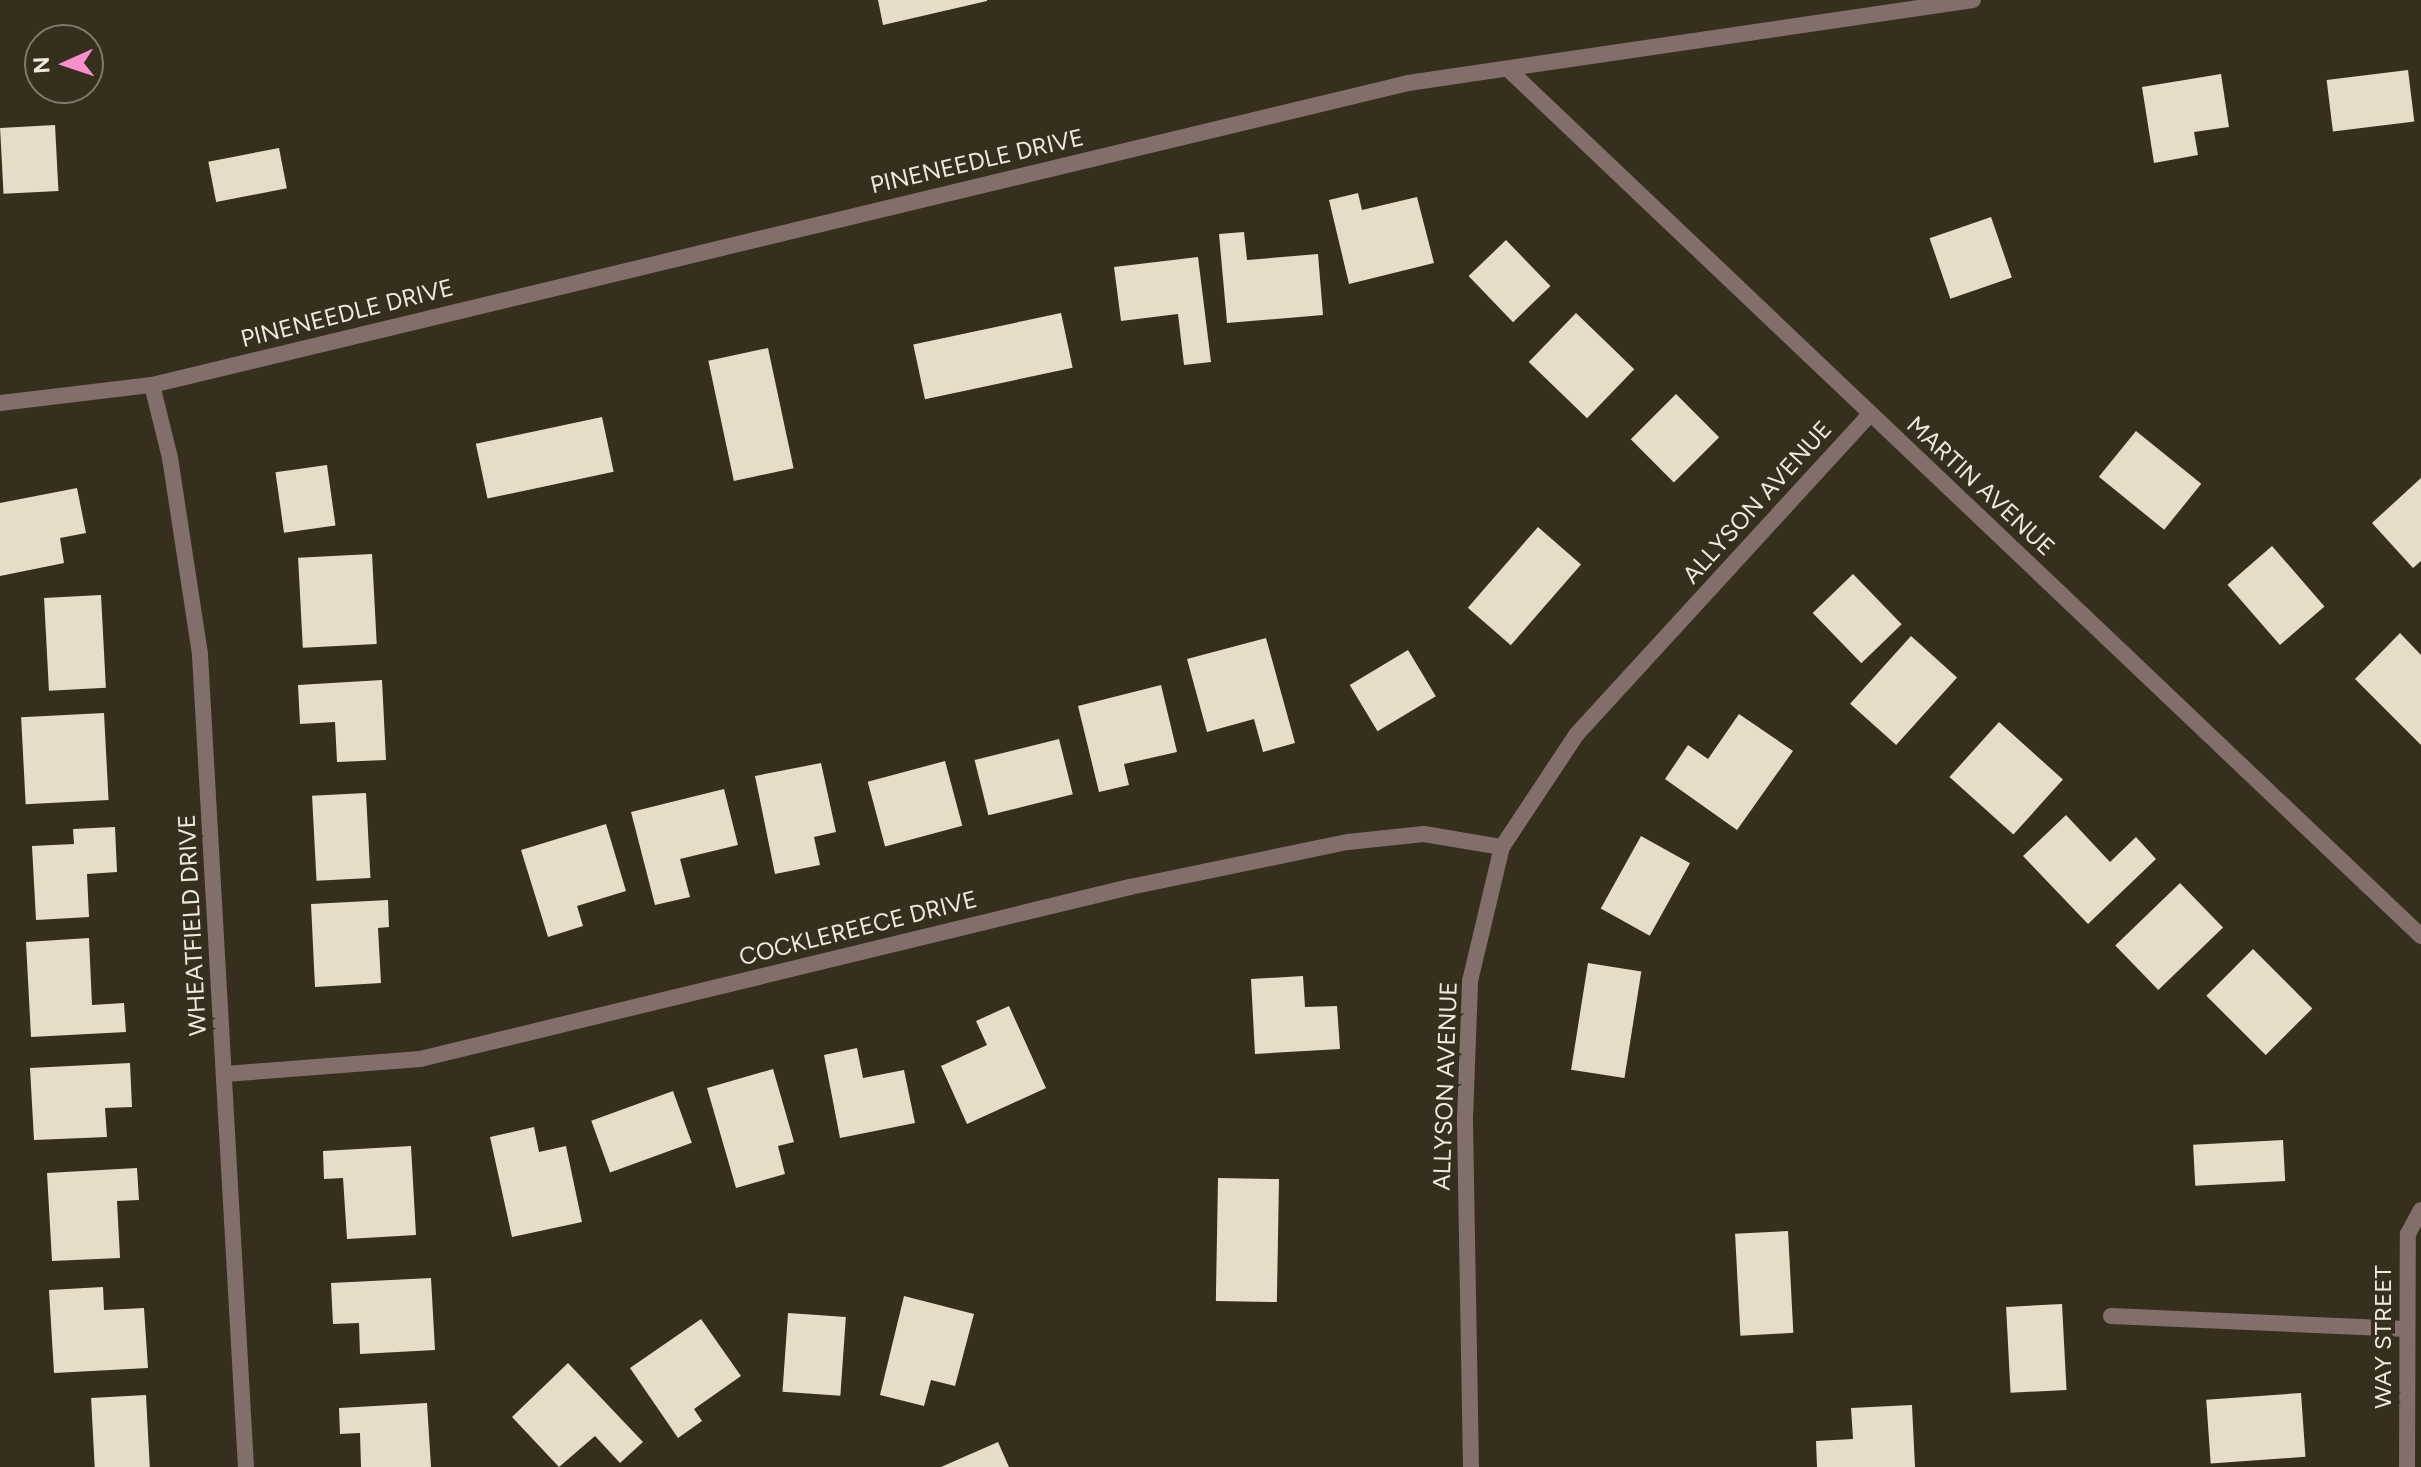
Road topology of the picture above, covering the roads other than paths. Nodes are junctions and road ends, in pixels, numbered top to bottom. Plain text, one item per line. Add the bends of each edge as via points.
1 (1973, 0) edge
2 (1509, 70) junction
3 (152, 385) junction
4 (0, 403) edge
5 (1870, 414) junction
6 (1502, 847) junction
7 (2421, 936) edge
8 (225, 1074) junction
9 (2421, 1210) edge
10 (2111, 1316) dead end
11 (2407, 1329) junction
12 (246, 1467) edge
13 (1471, 1467) edge
14 (2407, 1467) edge

1 - 2 street, PINENEEDLE DRIVE
2 - 3 street, PINENEEDLE DRIVE via 1408,83
2 - 5 street, MARTIN AVENUE
3 - 4 street, PINENEEDLE DRIVE
3 - 8 street, WHEATFIELD DRIVE via 170,458 200,655
5 - 6 street, ALLYSON AVENUE via 1576,735
5 - 7 street, MARTIN AVENUE
6 - 8 street, COCKLEREECE DRIVE via 1424,834 1348,842 1130,887 420,1059
6 - 13 street, ALLYSON AVENUE via 1470,981 1465,1119
8 - 12 street, WHEATFIELD DRIVE
9 - 11 street, WAY STREET via 2408,1234
10 - 11 street
11 - 14 street, WAY STREET

